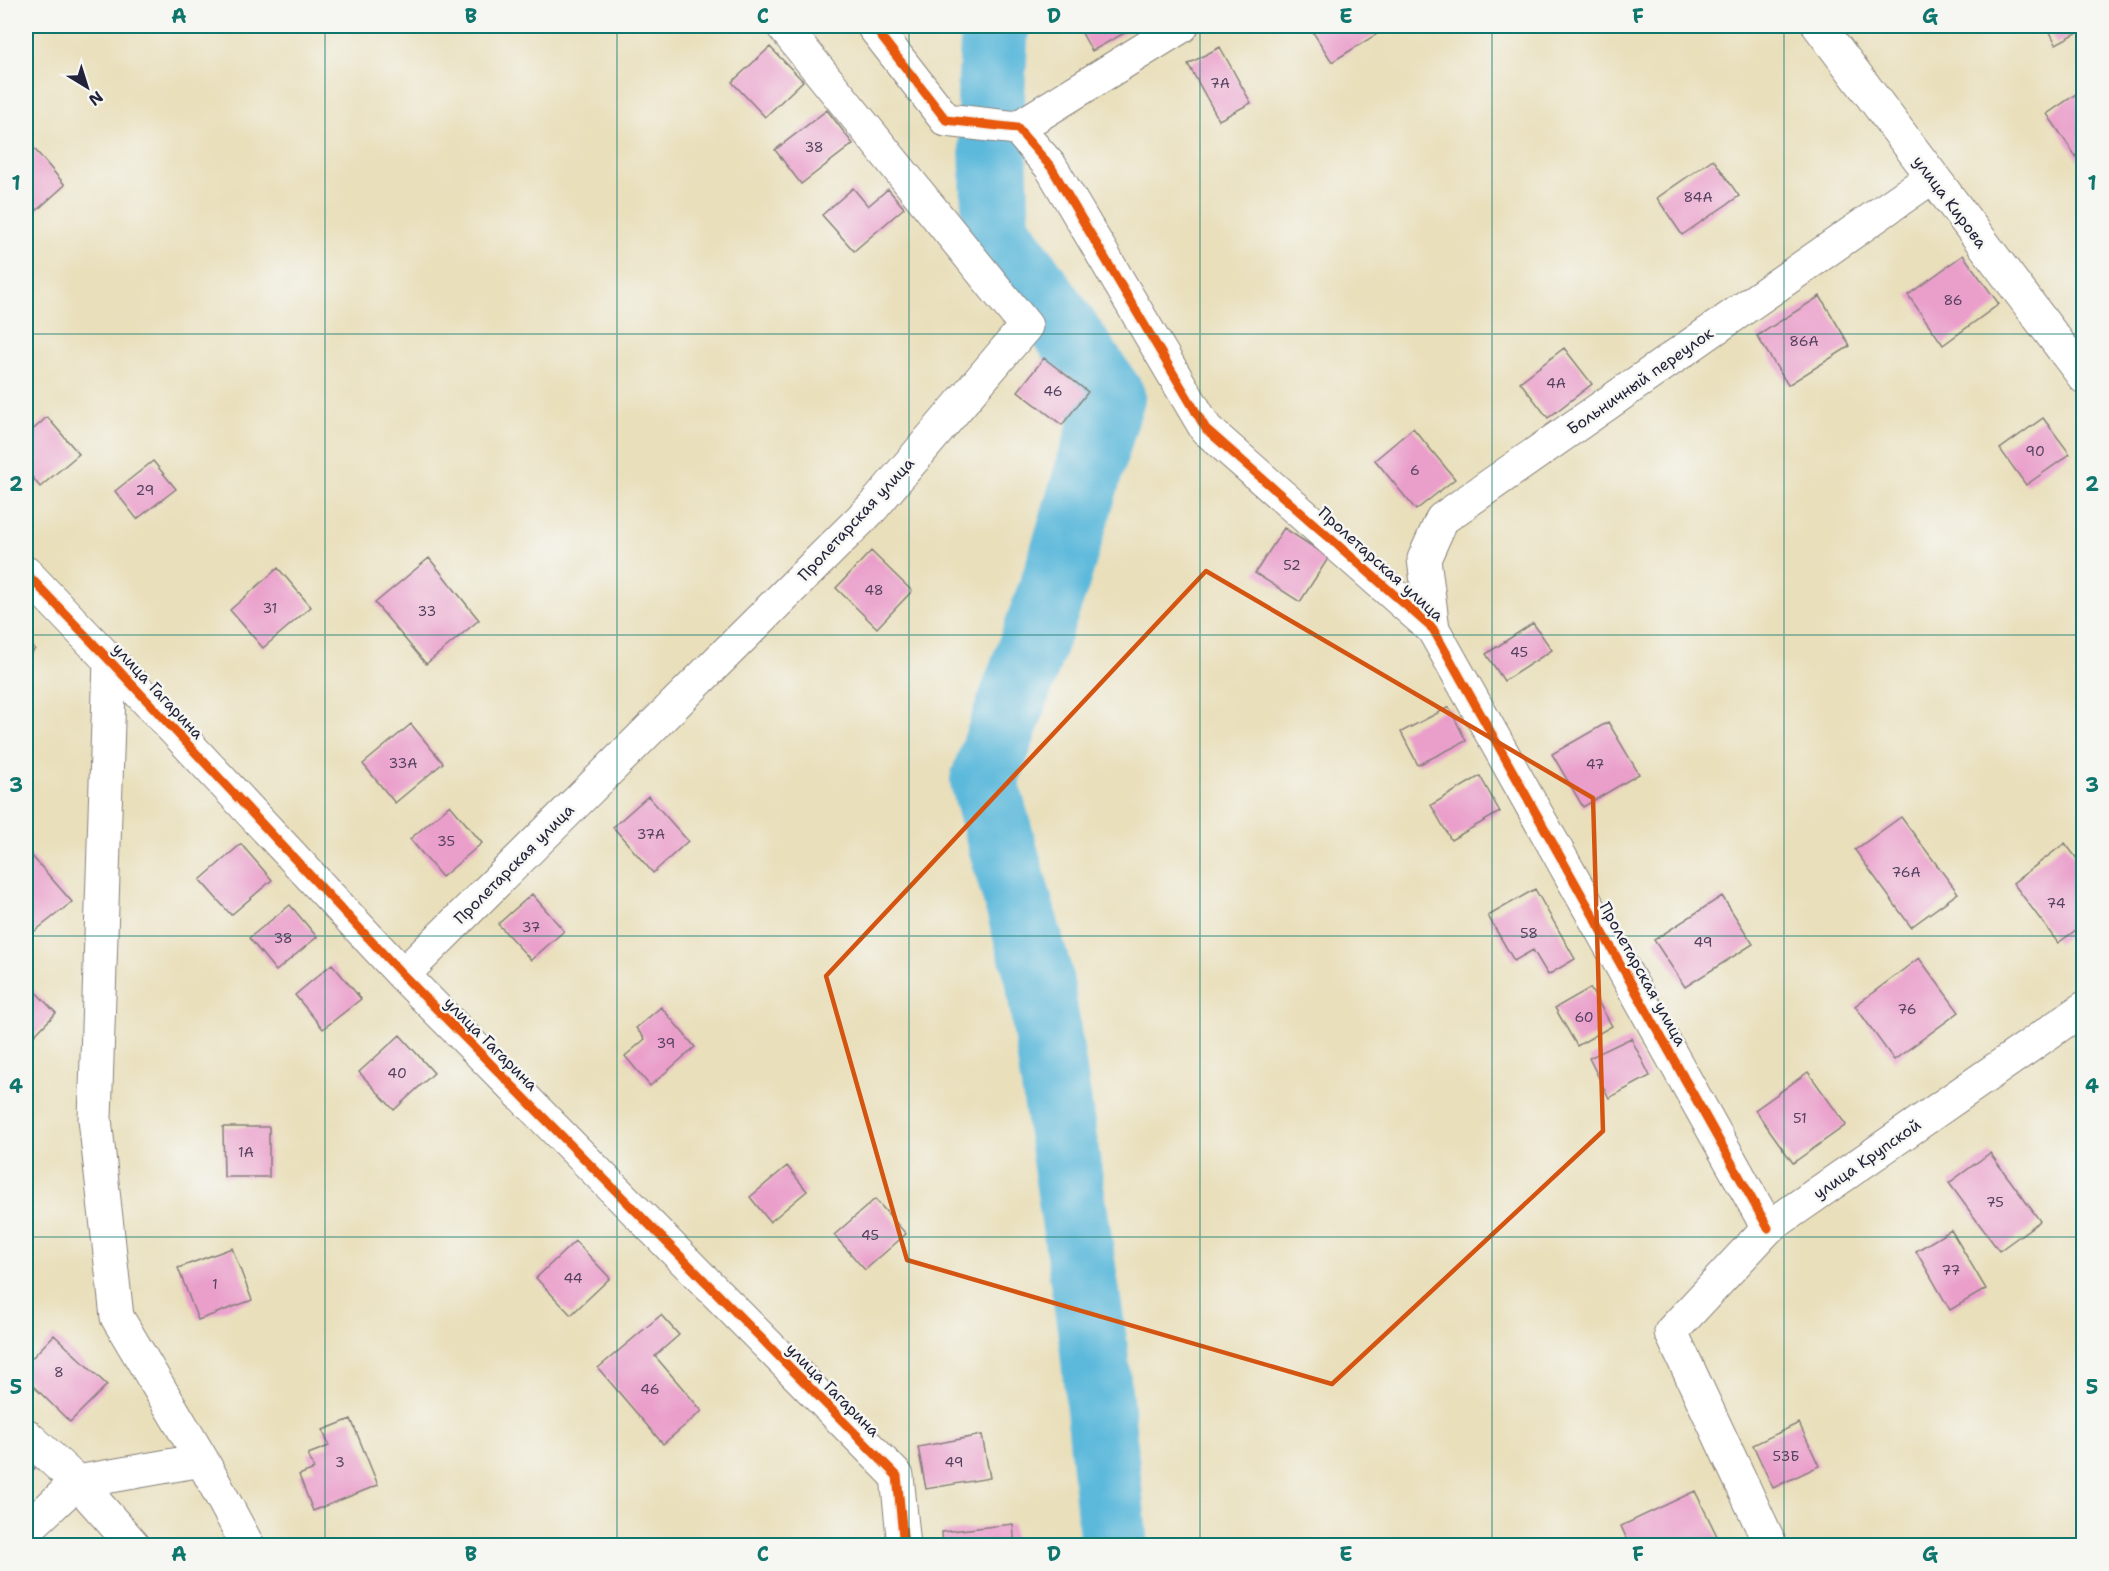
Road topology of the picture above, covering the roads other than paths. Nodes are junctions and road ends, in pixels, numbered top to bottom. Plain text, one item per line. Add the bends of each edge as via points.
1 (783, 26) edge
2 (873, 26) edge
3 (1182, 26) edge
4 (1819, 26) edge
5 (1016, 128) junction
6 (1932, 177) junction
7 (2084, 377) edge
8 (26, 573) edge
9 (1433, 629) junction
10 (110, 661) junction
11 (403, 975) junction
12 (2084, 1008) edge
13 (1768, 1228) junction
14 (26, 1435) edge
15 (202, 1460) junction
16 (77, 1482) junction
17 (26, 1530) edge
18 (134, 1545) edge
19 (248, 1545) edge
20 (904, 1545) edge
21 (1771, 1545) edge

1 - 11 street, Пролетарская улица via 1026,327 873,507
2 - 5 street via 946,120
3 - 5 street
4 - 6 street, улица Кирова
5 - 9 street, Пролетарская улица via 1051,167 1206,429
6 - 7 street, улица Кирова
6 - 9 street, Больничный переулок via 1442,519 1424,559
8 - 10 street, улица Гагарина
9 - 13 street, Пролетарская улица
10 - 11 street, улица Гагарина
10 - 15 street via 95,1119 117,1317
11 - 20 street, улица Гагарина via 897,1476
12 - 13 street, улица Крупской
13 - 21 street, улица Крупской via 1671,1332
14 - 16 street
15 - 16 street
15 - 19 street
16 - 17 street
16 - 18 street

